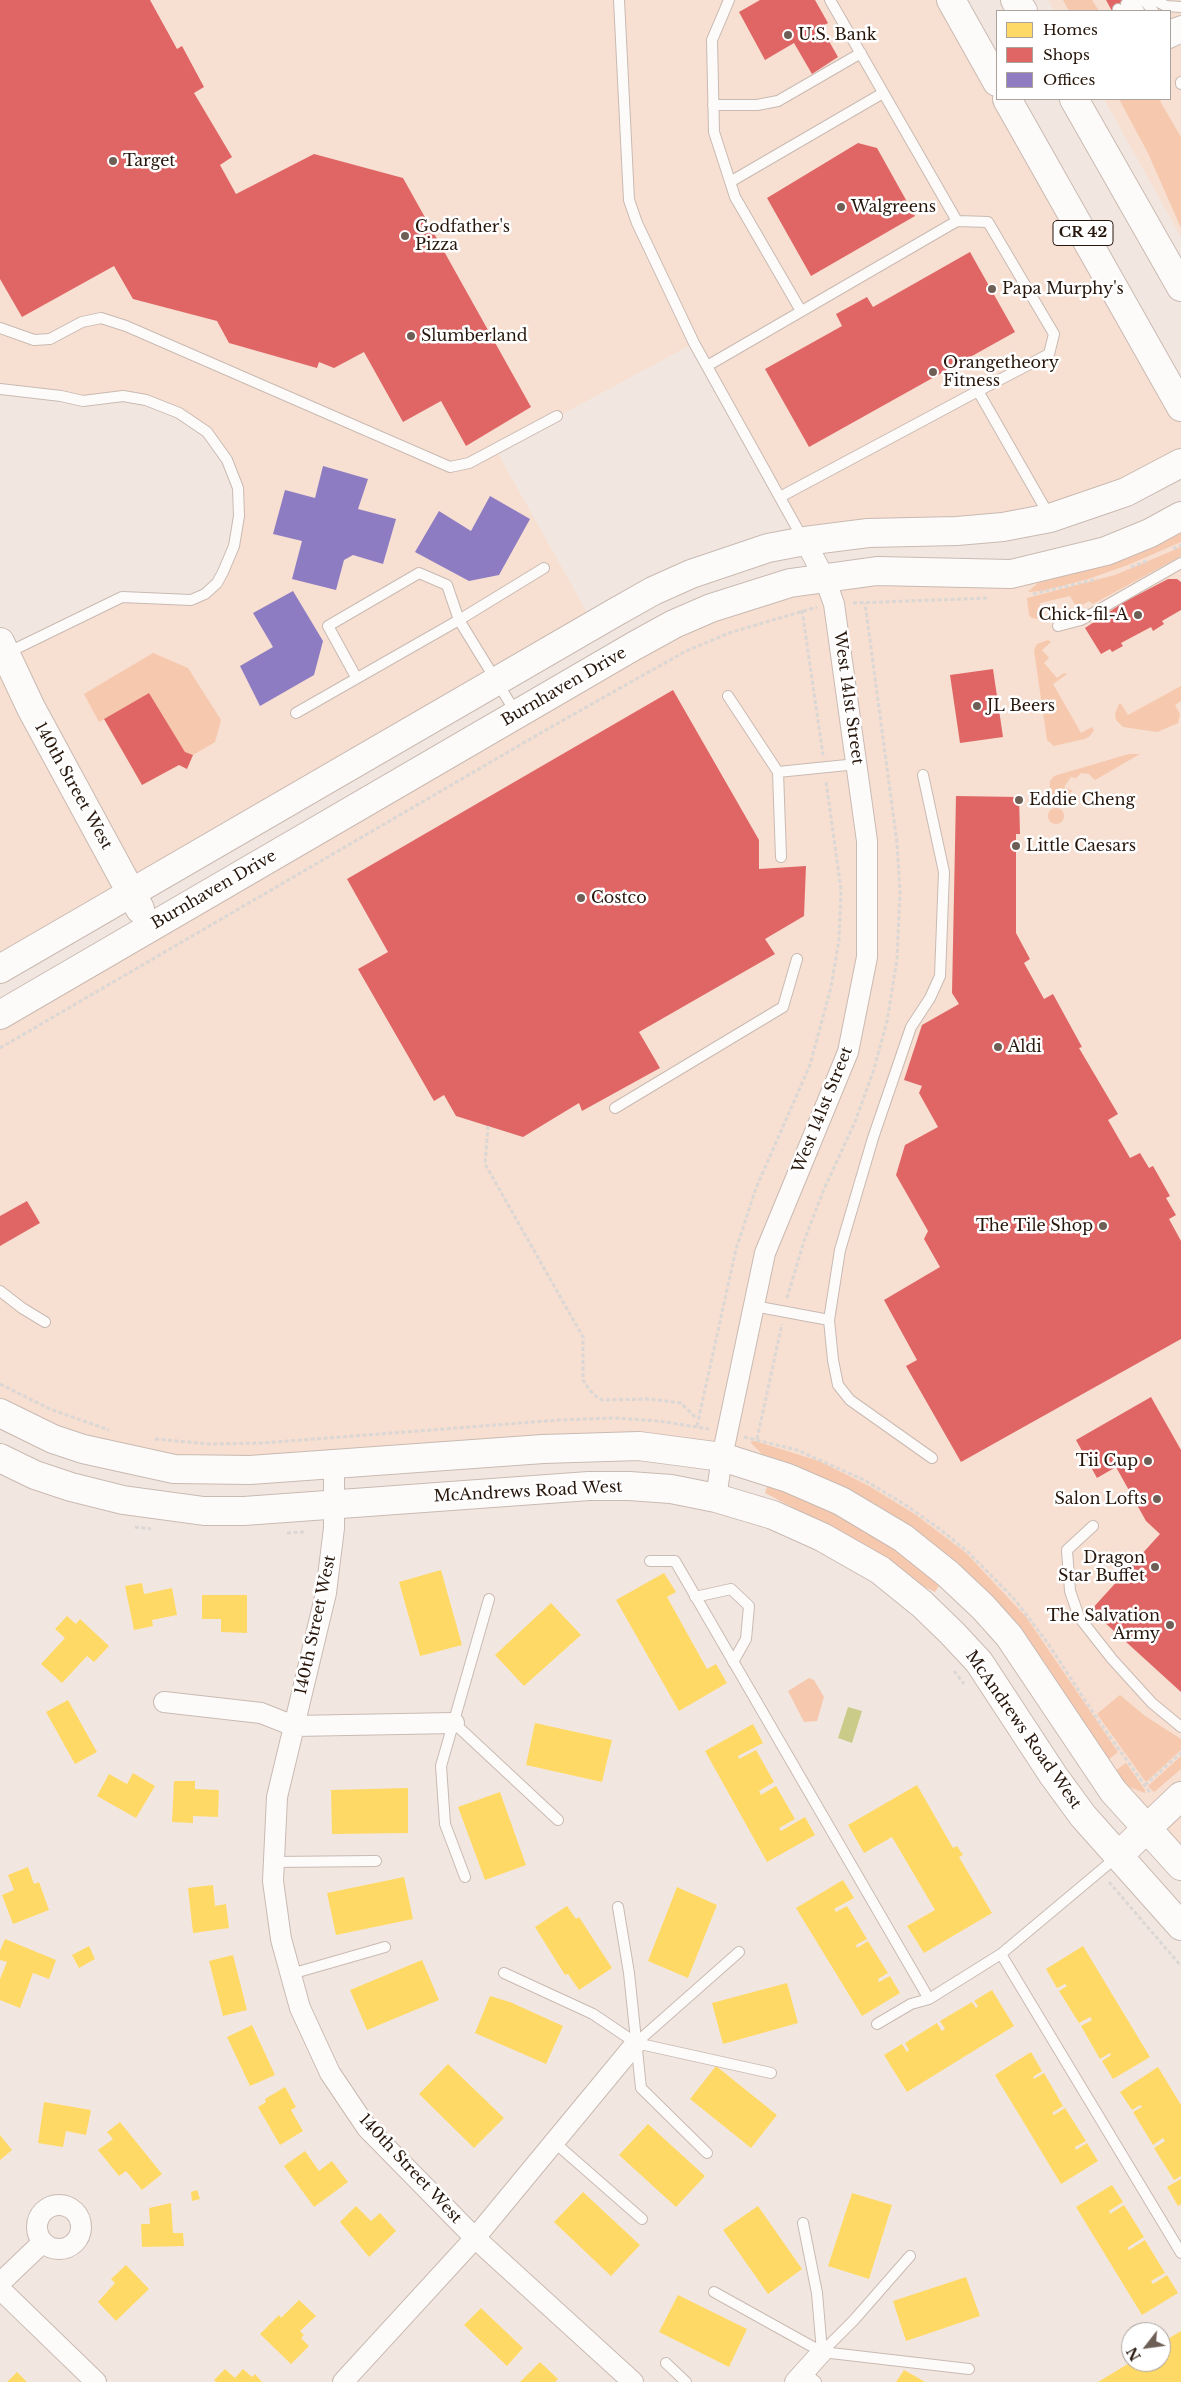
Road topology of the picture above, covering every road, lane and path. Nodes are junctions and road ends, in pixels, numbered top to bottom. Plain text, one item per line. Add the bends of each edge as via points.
1 (619, 0) edge
2 (730, 0) edge
3 (830, 0) edge
4 (950, 0) edge
5 (1144, 0) edge
6 (1156, 0) edge
7 (1169, 0) edge
8 (1181, 6) edge
9 (1152, 10) edge
10 (861, 53) junction
11 (996, 80) edge
12 (883, 93) junction
13 (1007, 100) edge
14 (1075, 100) edge
15 (713, 105) junction
16 (730, 182) junction
17 (957, 222) junction
18 (1181, 288) edge
19 (801, 312) junction
20 (0, 328) edge
21 (707, 366) junction
22 (0, 389) edge
23 (978, 391) junction
24 (1181, 407) edge
25 (557, 416) dead end
26 (1181, 463) edge
27 (780, 497) junction
28 (1181, 516) edge
29 (1050, 518) junction
30 (805, 541) junction
31 (1181, 545) edge
32 (1169, 551) dead end
33 (1154, 558) dead end
34 (1181, 563) edge
35 (544, 568) dead end
36 (1124, 570) dead end
37 (1100, 578) dead end
38 (825, 579) junction
39 (1031, 594) dead end
40 (994, 598) dead end
41 (834, 604) junction
42 (459, 620) junction
43 (1058, 626) dead end
44 (3, 648) edge
45 (356, 677) junction
46 (497, 681) junction
47 (728, 696) dead end
48 (296, 713) dead end
49 (517, 714) junction
50 (857, 764) junction
51 (778, 772) junction
52 (923, 776) dead end
53 (781, 857) dead end
54 (132, 893) junction
55 (149, 927) junction
56 (796, 959) dead end
57 (0, 969) edge
58 (0, 1015) edge
59 (0, 1048) edge
60 (616, 1108) dead end
61 (488, 1126) dead end
62 (0, 1291) edge
63 (754, 1306) junction
64 (829, 1320) junction
65 (45, 1322) dead end
66 (0, 1413) edge
67 (699, 1417) dead end
68 (722, 1457) junction
69 (0, 1458) edge
70 (932, 1458) dead end
71 (334, 1464) junction
72 (716, 1498) junction
73 (334, 1517) junction
74 (132, 1526) dead end
75 (1093, 1526) dead end
76 (161, 1530) dead end
77 (277, 1533) dead end
78 (650, 1561) dead end
79 (696, 1597) junction
80 (489, 1599) dead end
81 (733, 1662) junction
82 (948, 1664) dead end
83 (966, 1686) dead end
84 (164, 1702) dead end
85 (454, 1723) junction
86 (294, 1726) junction
87 (1181, 1726) edge
88 (1181, 1753) edge
89 (1145, 1785) dead end
90 (1181, 1796) edge
91 (558, 1820) dead end
92 (1146, 1828) junction
93 (376, 1861) dead end
94 (273, 1862) junction
95 (1109, 1863) junction
96 (1181, 1866) edge
97 (464, 1877) dead end
98 (618, 1907) dead end
99 (1181, 1926) edge
100 (385, 1947) dead end
101 (739, 1952) dead end
102 (1001, 1954) junction
103 (1181, 1966) edge
104 (504, 1973) dead end
105 (291, 1974) junction
106 (929, 1999) junction
107 (877, 2024) dead end
108 (636, 2043) junction
109 (771, 2073) dead end
110 (554, 2142) junction
111 (707, 2153) dead end
112 (642, 2219) dead end
113 (803, 2223) dead end
114 (475, 2238) junction
115 (43, 2242) dead end
116 (1181, 2253) edge
117 (910, 2256) dead end
118 (0, 2283) edge
119 (0, 2289) edge
120 (714, 2292) dead end
121 (822, 2352) junction
122 (666, 2363) dead end
123 (969, 2369) dead end
124 (805, 2378) edge
125 (96, 2382) edge
126 (343, 2382) edge
127 (633, 2382) edge
128 (686, 2382) edge

1 - 21 lane via 629,200 637,223
2 - 15 lane via 712,40
3 - 10 lane
4 - 11 main road
5 - 9 lane
6 - 8 lane via 1166,6
7 - 8 lane
10 - 12 lane
10 - 15 lane via 778,101 758,105
12 - 16 lane
12 - 17 lane
13 - 24 main road, CR 42
14 - 18 main road
15 - 16 lane via 714,132
16 - 19 lane via 735,197
17 - 19 lane
17 - 23 lane via 988,222 1054,334 1049,354
19 - 21 lane
20 - 25 lane via 34,340 50,340 82,322 102,318 450,467 469,463
21 - 27 lane
22 - 44 lane via 83,401 123,396 146,400 179,413 207,432 227,460 238,488 239,516 234,546 223,572 218,583 205,594 191,600 122,597
23 - 27 lane
23 - 29 lane
26 - 29 main road via 1126,492
27 - 30 lane
28 - 38 main road, Burnhaven Drive via 1106,551 1011,574 877,571
29 - 30 main road via 976,530 868,534
30 - 38 street, West 141st Street
30 - 46 main road via 768,548 661,588
31 - 32 path
33 - 36 path
34 - 43 lane via 1081,620
35 - 42 lane
37 - 39 path
38 - 41 street, West 141st Street
38 - 49 main road, Burnhaven Drive via 790,583 711,608 674,624
40 - 41 path
41 - 50 street, West 141st Street
41 - 59 path via 729,632 686,651
42 - 45 lane
42 - 45 lane via 447,585 419,573 328,626
42 - 46 lane
44 - 54 main road, 140th Street West via 31,708
45 - 48 lane
46 - 49 lane
46 - 54 main road
47 - 51 lane
49 - 55 main road, Burnhaven Drive
50 - 51 lane
50 - 63 street, West 141st Street via 867,842 867,958 848,1052 765,1253
51 - 53 lane
52 - 64 lane via 944,872 940,976 911,1027 873,1138 840,1250
54 - 55 main road, 140th Street West
54 - 57 main road
55 - 58 main road, Burnhaven Drive
56 - 60 lane via 783,1007
61 - 67 path via 485,1164 583,1337 583,1380 589,1389 602,1400 681,1403
62 - 65 lane
63 - 64 lane
63 - 68 street, West 141st Street
64 - 70 lane via 838,1385 850,1400
66 - 71 main road via 53,1439 83,1449 174,1469 250,1470
68 - 71 main road via 639,1446 598,1446
68 - 72 street, West 141st Street
68 - 92 main road via 788,1478 842,1501 903,1538 948,1574 1010,1636 1108,1784
69 - 73 main road, McAndrews Road West via 71,1488 166,1507
71 - 73 street, 140th Street West
72 - 73 main road, McAndrews Road West via 671,1489 589,1486
72 - 95 main road, McAndrews Road West via 773,1516 822,1537 880,1570 922,1604 979,1662 1083,1816
73 - 77 path
73 - 86 street, 140th Street West via 326,1593
74 - 76 path
75 - 87 lane via 1067,1550 1070,1591 1079,1617 1132,1681
78 - 79 lane via 674,1561
79 - 81 lane
79 - 81 lane via 731,1589 748,1606 746,1639
80 - 85 lane
81 - 106 lane
82 - 83 path
84 - 86 street via 261,1713
85 - 86 street
85 - 91 lane
85 - 97 lane via 441,1766 442,1786 445,1824
86 - 94 street, 140th Street West via 277,1797
88 - 89 path
90 - 92 main road
92 - 95 main road
92 - 96 main road
93 - 94 lane
94 - 105 street, 140th Street West via 281,1939
95 - 99 main road, McAndrews Road West
95 - 102 lane
95 - 103 path
98 - 108 lane
100 - 105 lane
101 - 108 lane
102 - 106 lane
102 - 116 lane
104 - 108 lane via 593,2014
105 - 114 street, 140th Street West via 300,2008 330,2073 367,2128
106 - 107 lane via 911,2004
108 - 109 lane
108 - 110 street, 140th Street West
108 - 111 lane via 641,2088
110 - 112 lane
110 - 114 street, 140th Street West
113 - 121 lane via 817,2293
114 - 126 street
114 - 127 street, 140th Street West
115 - 118 street
117 - 121 lane
119 - 125 street
120 - 121 lane
121 - 123 lane
121 - 124 street
122 - 128 lane

